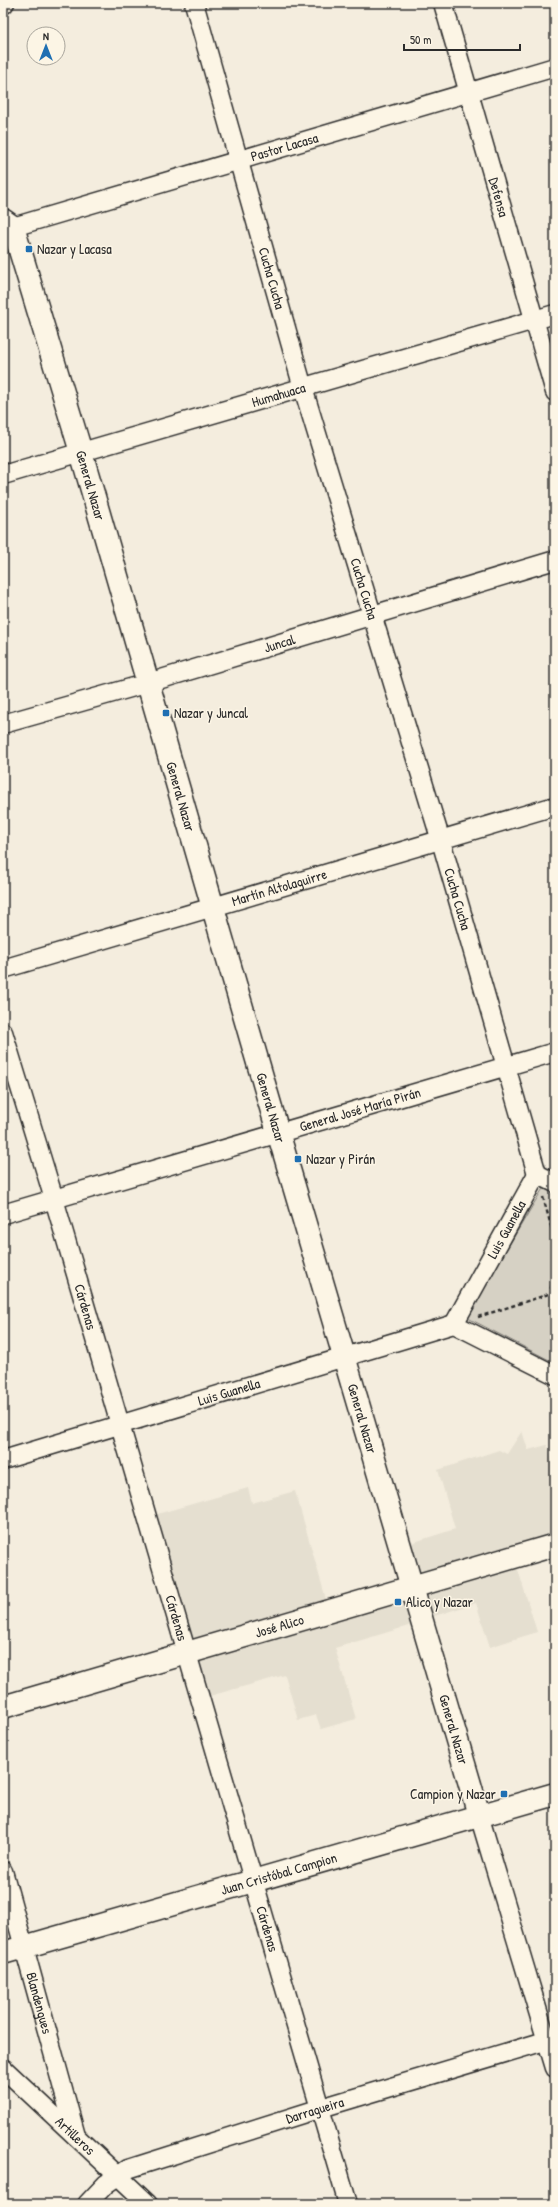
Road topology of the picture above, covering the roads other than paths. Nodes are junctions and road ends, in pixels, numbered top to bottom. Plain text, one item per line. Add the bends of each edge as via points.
1 (5, 3) edge
2 (194, 3) edge
3 (443, 3) edge
4 (3, 6) edge
5 (555, 67) edge
6 (469, 92) junction
7 (239, 160) junction
8 (8, 223) edge
9 (555, 314) edge
10 (534, 320) junction
11 (303, 388) junction
12 (555, 392) edge
13 (81, 452) junction
14 (3, 475) edge
15 (555, 560) edge
16 (373, 614) junction
17 (148, 683) junction
18 (3, 724) edge
19 (555, 806) edge
20 (441, 841) junction
21 (213, 908) junction
22 (3, 969) edge
23 (3, 1032) edge
24 (555, 1052) edge
25 (507, 1066) junction
26 (278, 1132) junction
27 (537, 1174) junction
28 (555, 1183) edge
29 (54, 1199) junction
30 (3, 1214) edge
31 (454, 1324) junction
32 (344, 1356) junction
33 (555, 1375) edge
34 (119, 1425) junction
35 (3, 1460) edge
36 (555, 1545) edge
37 (413, 1587) junction
38 (186, 1654) junction
39 (3, 1708) edge
40 (555, 1794) edge
41 (479, 1815) junction
42 (3, 1871) edge
43 (254, 1880) junction
44 (25, 1948) junction
45 (3, 1953) edge
46 (551, 2039) edge
47 (3, 2068) edge
48 (555, 2068) edge
49 (320, 2108) junction
50 (76, 2136) junction
51 (117, 2175) junction
52 (87, 2204) edge
53 (148, 2204) edge
54 (348, 2204) edge

1 - 4 street
2 - 7 street, Cucha Cucha
3 - 6 street, Defensa
5 - 6 street, Pastor Lacasa
6 - 7 street, Pastor Lacasa
6 - 10 street, Defensa
7 - 8 street, Pastor Lacasa
7 - 11 street, Cucha Cucha
8 - 13 street, General Nazar
9 - 10 street, Humahuaca
10 - 11 street, Humahuaca
10 - 12 street, Defensa
11 - 13 street, Humahuaca
11 - 16 street, Cucha Cucha
13 - 14 street, Humahuaca
13 - 17 street, General Nazar
15 - 16 street, Juncal
16 - 17 street, Juncal
16 - 20 street, Cucha Cucha
17 - 18 street, Juncal
17 - 21 street, General Nazar
19 - 20 street, Martín Altolaguirre
20 - 21 street, Martín Altolaguirre
20 - 25 street, Cucha Cucha
21 - 22 street, Martín Altolaguirre
21 - 26 street, General Nazar
23 - 29 street, Cárdenas
24 - 25 street, General José María Pirán
25 - 26 street, General José María Pirán
25 - 27 street, Cucha Cucha
26 - 29 street, General José María Pirán
26 - 32 street, General Nazar
27 - 28 street
27 - 31 street, Luis Guanella
29 - 30 street, General José María Pirán
29 - 34 street, Cárdenas
31 - 32 street, Luis Guanella
31 - 33 street
32 - 34 street, Luis Guanella
32 - 37 street, General Nazar
34 - 35 street, Luis Guanella
34 - 38 street, Cárdenas
36 - 37 street, José Alico
37 - 38 street, José Alico
37 - 41 street, General Nazar
38 - 39 street, José Alico
38 - 43 street, Cárdenas
40 - 41 street, Juan Cristóbal Campion
41 - 43 street, Juan Cristóbal Campion
41 - 46 street, General Nazar
42 - 44 street, Blandengues
43 - 44 street, Juan Cristóbal Campion
43 - 49 street, Cárdenas
44 - 45 street, Juan Cristóbal Campion
44 - 50 street, Blandengues
46 - 48 street, General Nazar
46 - 49 street, Darragueira
47 - 50 street, Artilleros
49 - 51 street, Darragueira via 128,2169
49 - 54 street, Cárdenas
50 - 51 street, Artilleros
51 - 52 street, Darragueira
51 - 53 street, Artilleros

